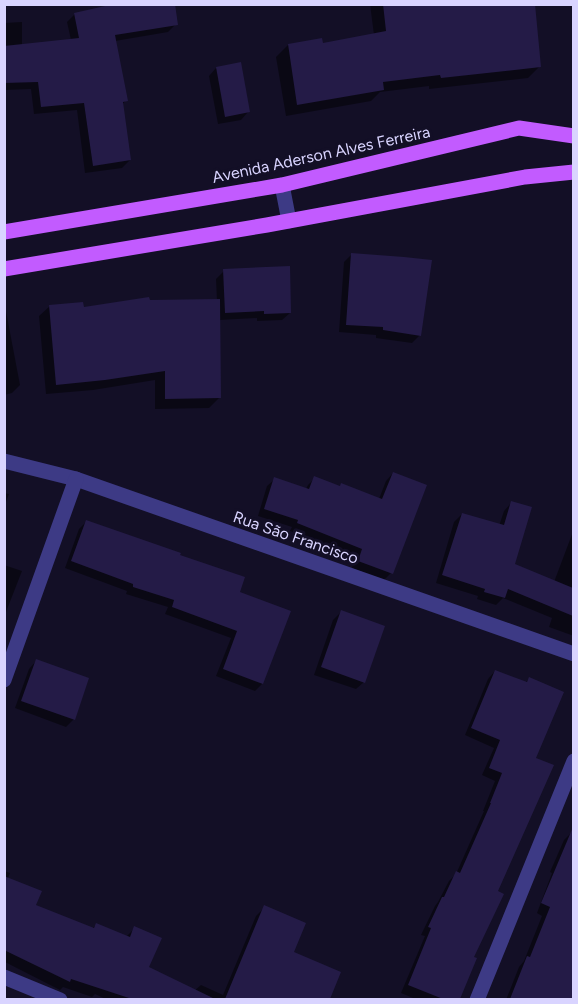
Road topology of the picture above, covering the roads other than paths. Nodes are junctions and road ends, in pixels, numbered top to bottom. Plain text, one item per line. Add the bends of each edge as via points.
1 (573, 136) edge
2 (573, 172) edge
3 (282, 185) junction
4 (289, 221) junction
5 (4, 232) edge
6 (4, 269) edge
7 (4, 461) edge
8 (76, 479) junction
9 (573, 654) edge
10 (4, 680) edge
11 (573, 761) edge
12 (4, 977) edge
13 (60, 999) edge
14 (477, 999) edge

1 - 3 main road, Avenida Aderson Alves Ferreira via 519,128
2 - 4 main road via 525,177
3 - 4 street
3 - 5 main road, Avenida Aderson Alves Ferreira
4 - 6 main road
7 - 8 street, Rua São Francisco
8 - 9 street, Rua São Francisco
8 - 10 street
11 - 14 street
12 - 13 street

